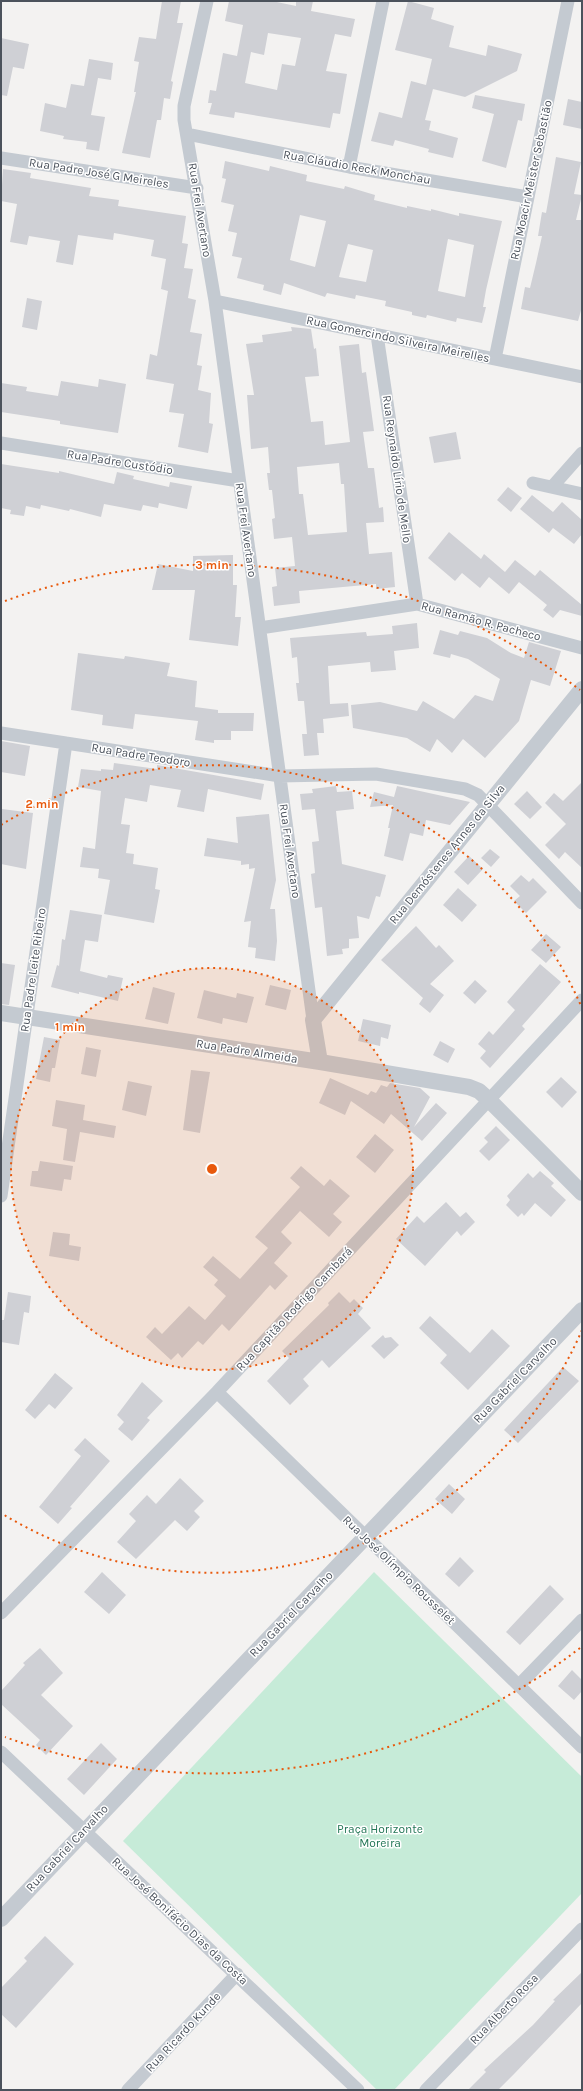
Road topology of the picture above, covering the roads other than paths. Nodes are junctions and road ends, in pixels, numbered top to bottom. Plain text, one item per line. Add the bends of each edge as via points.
1 (208, 1) edge
2 (383, 1) edge
3 (568, 1) edge
4 (187, 134) junction
5 (1, 158) edge
6 (349, 167) junction
7 (197, 188) junction
8 (528, 197) junction
9 (215, 301) junction
10 (377, 335) junction
11 (495, 359) junction
12 (582, 378) edge
13 (1, 442) edge
14 (582, 453) edge
15 (239, 481) junction
16 (533, 483) dead end
17 (552, 487) junction
18 (582, 494) edge
19 (417, 604) junction
20 (260, 628) junction
21 (582, 648) edge
22 (582, 689) edge
23 (1, 734) edge
24 (66, 743) junction
25 (280, 776) junction
26 (487, 805) junction
27 (582, 903) edge
28 (582, 1000) edge
29 (1, 1013) edge
30 (27, 1017) junction
31 (313, 1020) junction
32 (320, 1062) junction
33 (489, 1100) junction
34 (582, 1193) edge
35 (1, 1196) edge
36 (582, 1310) edge
37 (217, 1392) junction
38 (365, 1537) junction
39 (1, 1613) edge
40 (582, 1620) edge
41 (519, 1685) junction
42 (582, 1748) edge
43 (1, 1752) edge
44 (83, 1831) junction
45 (1, 1919) edge
46 (582, 1929) edge
47 (238, 1974) junction
48 (128, 2090) edge
49 (358, 2090) edge
50 (426, 2090) edge

1 - 4 street, Rua Frei Avertano via 184,106
2 - 6 street
3 - 8 street, Rua Moacir Meister Sebastião
4 - 6 street, Rua Cláudio Reck Monchau
4 - 7 street, Rua Frei Avertano
5 - 7 street, Rua Padre José G Meireles
6 - 8 street, Rua Cláudio Reck Monchau
7 - 9 street, Rua Frei Avertano
8 - 11 street, Rua Moacir Meister Sebastião
9 - 10 street, Rua Gomercindo Silveira Meirelles
9 - 15 street, Rua Frei Avertano
10 - 11 street, Rua Gomercindo Silveira Meirelles
10 - 19 street, Rua Reynaldo Lírio de Mello
11 - 12 street, Rua Gomercindo Silveira Meirelles
13 - 15 street, Rua Padre Custódio
14 - 17 street
15 - 20 street, Rua Frei Avertano
16 - 17 street
17 - 18 street
19 - 20 street, Rua Ramão R. Pacheco
19 - 21 street, Rua Ramão R. Pacheco
20 - 25 street, Rua Frei Avertano
22 - 26 street, Rua Demóstenes Annes da Silva
23 - 24 street, Rua Padre Teodoro
24 - 25 street, Rua Padre Teodoro
24 - 30 street, Rua Padre Leite Ribeiro
25 - 26 street, Rua Padre Teodoro via 376,774 465,789 478,795
25 - 31 street, Rua Frei Avertano
26 - 27 street, Rua Padre Teodoro
26 - 31 street, Rua Demóstenes Annes da Silva
28 - 33 street, Rua Capitão Rodrigo Cambará
29 - 30 street, Rua Padre Almeida
30 - 32 street, Rua Padre Almeida
30 - 35 street, Rua Padre Leite Ribeiro
31 - 32 street, Rua Frei Avertano
32 - 33 street, Rua Padre Almeida via 469,1087 479,1091
33 - 34 street, Rua Padre Almeida
33 - 37 street, Rua Capitão Rodrigo Cambará
36 - 38 street, Rua Gabriel Carvalho
37 - 38 street, Rua José Olímpio Rousselet
37 - 39 street, Rua Capitão Rodrigo Cambará
38 - 41 street, Rua José Olímpio Rousselet
38 - 44 street, Rua Gabriel Carvalho
40 - 41 street
41 - 42 street, Rua José Olímpio Rousselet
43 - 44 street, Rua José Bonifácio Dias da Costa
44 - 45 street, Rua Gabriel Carvalho
44 - 47 street, Rua José Bonifácio Dias da Costa
46 - 50 street, Rua Alberto Rosa
47 - 48 street, Rua Ricardo Kunde
47 - 49 street, Rua José Bonifácio Dias da Costa

